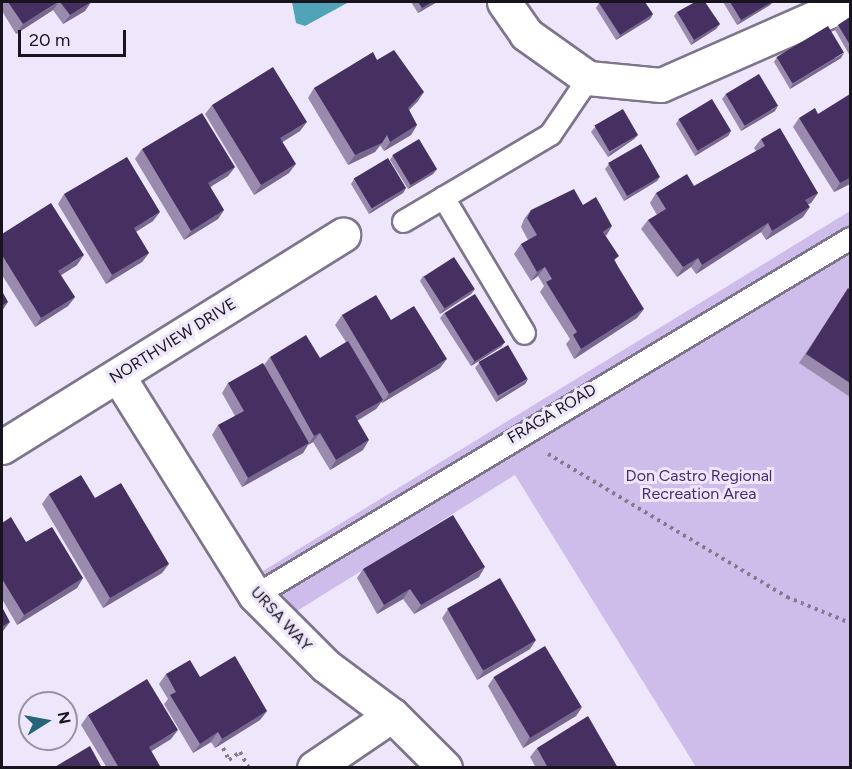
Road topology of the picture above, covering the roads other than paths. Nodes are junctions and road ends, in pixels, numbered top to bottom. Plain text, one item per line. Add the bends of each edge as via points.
1 (504, 2) edge
2 (850, 2) edge
3 (588, 78) junction
4 (443, 198) junction
5 (403, 221) dead end
6 (344, 235) dead end
7 (850, 238) edge
8 (524, 333) dead end
9 (118, 376) junction
10 (2, 447) edge
11 (255, 595) junction
12 (392, 715) junction
13 (314, 768) edge
14 (444, 768) edge

1 - 3 street via 526,34
2 - 3 street via 661,85
3 - 4 lane via 550,134
4 - 5 lane
4 - 8 lane
6 - 9 street, NORTHVIEW DRIVE
7 - 11 lane, FRAGA ROAD via 517,434
9 - 10 street, NORTHVIEW DRIVE
9 - 11 street, URSA WAY
11 - 12 street, URSA WAY via 326,666
12 - 13 street
12 - 14 street, URSA WAY

